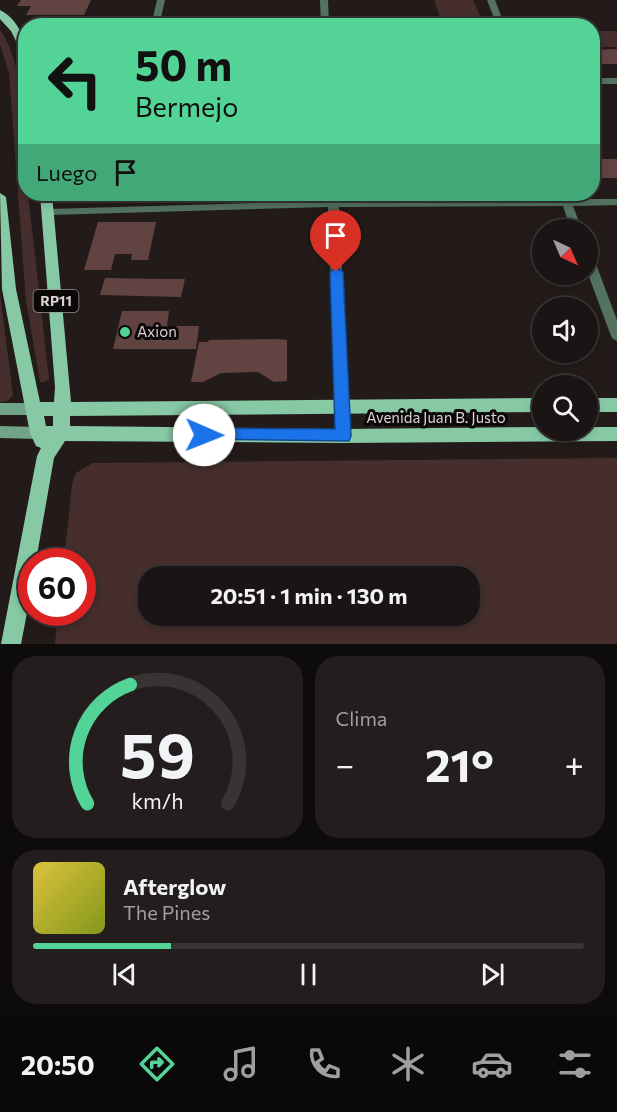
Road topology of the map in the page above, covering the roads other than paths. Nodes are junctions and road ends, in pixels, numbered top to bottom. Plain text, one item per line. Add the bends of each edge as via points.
1 (161, 0) edge
2 (324, 0) edge
3 (491, 0) edge
4 (0, 13) edge
5 (157, 18) edge
6 (325, 18) edge
7 (498, 18) edge
8 (18, 36) edge
9 (600, 81) edge
10 (617, 81) edge
11 (0, 197) edge
12 (47, 201) edge
13 (289, 201) edge
14 (333, 201) edge
15 (566, 201) edge
16 (600, 201) edge
17 (617, 202) edge
18 (49, 212) junction
19 (573, 219) edge
20 (1, 241) edge
21 (598, 285) edge
22 (617, 336) edge
23 (532, 405) edge
24 (598, 405) edge
25 (617, 405) edge
26 (342, 406) junction
27 (62, 408) junction
28 (3, 409) edge
29 (33, 409) junction
30 (3, 432) edge
31 (39, 433) junction
32 (61, 433) junction
33 (617, 434) edge
34 (343, 436) junction
35 (46, 456) junction
36 (11, 644) edge

1 - 5 street
2 - 6 street
3 - 7 street
4 - 8 main road
9 - 10 street
11 - 20 main road, RP11
12 - 18 main road, RP11
13 - 18 street
14 - 26 street
15 - 19 street
16 - 17 street
18 - 27 main road, RP11
20 - 29 main road, RP11
21 - 22 street
23 - 26 main road, Avenida Juan B. Justo
24 - 25 main road
26 - 27 main road, Avenida Juan B. Justo
26 - 34 street
27 - 29 main road, Avenida Juan B. Justo
27 - 32 main road, RP11
28 - 29 main road
29 - 31 main road, RP11
30 - 31 main road
31 - 32 main road, Avenida Juan B. Justo
31 - 35 main road, RP11
32 - 34 main road, Avenida Juan B. Justo
32 - 35 main road, RP11
33 - 34 main road, Avenida Juan B. Justo
35 - 36 main road, RP11

